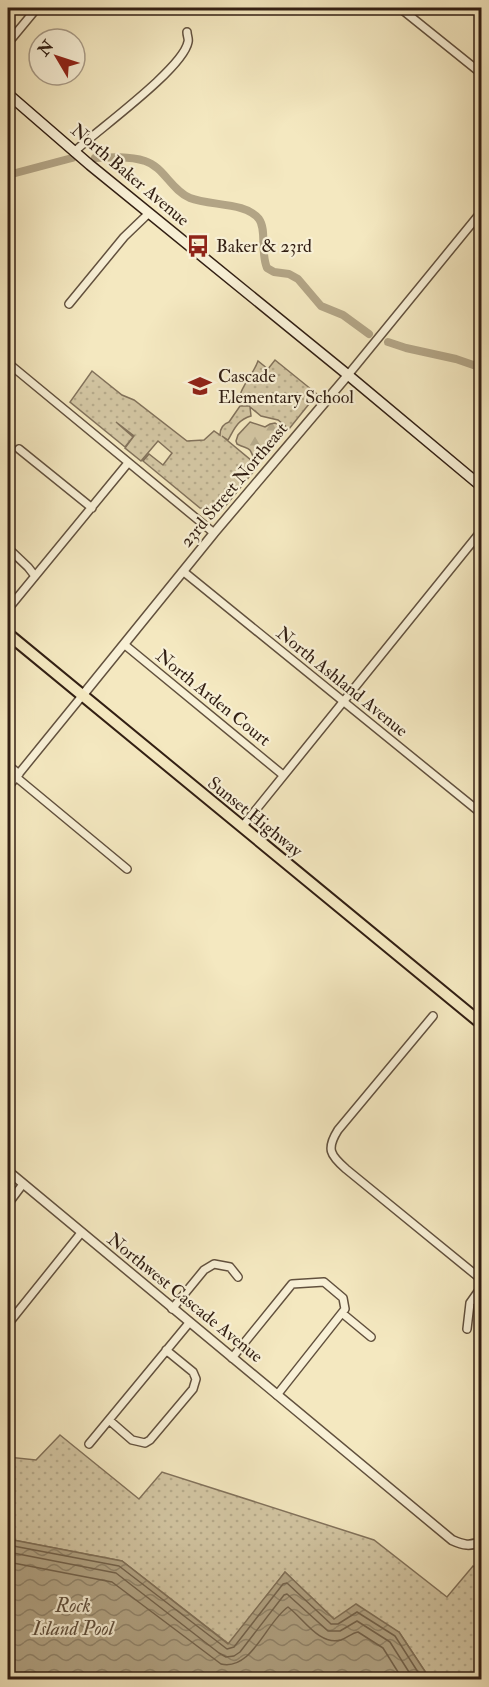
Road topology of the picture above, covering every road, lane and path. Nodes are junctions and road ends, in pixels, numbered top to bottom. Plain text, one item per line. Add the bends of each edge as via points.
1 (37, 8) edge
2 (400, 8) edge
3 (187, 32) dead end
4 (8, 43) edge
5 (482, 74) edge
6 (8, 94) edge
7 (74, 152) junction
8 (482, 211) edge
9 (149, 213) junction
10 (69, 304) dead end
11 (8, 363) edge
12 (348, 375) junction
13 (19, 449) dead end
14 (128, 463) junction
15 (482, 487) edge
16 (92, 508) junction
17 (482, 530) edge
18 (214, 533) junction
19 (8, 548) edge
20 (184, 572) junction
21 (34, 576) junction
22 (8, 609) edge
23 (8, 634) edge
24 (124, 645) junction
25 (82, 696) junction
26 (343, 702) junction
27 (8, 765) edge
28 (17, 775) junction
29 (283, 775) junction
30 (8, 787) edge
31 (482, 814) edge
32 (242, 827) junction
33 (127, 869) dead end
34 (433, 1016) dead end
35 (482, 1024) edge
36 (8, 1172) edge
37 (23, 1184) junction
38 (8, 1204) edge
39 (81, 1233) junction
40 (238, 1276) dead end
41 (482, 1280) edge
42 (482, 1286) edge
43 (172, 1309) junction
44 (342, 1313) junction
45 (189, 1323) junction
46 (8, 1324) edge
47 (467, 1329) dead end
48 (371, 1337) dead end
49 (166, 1350) junction
50 (232, 1358) junction
51 (278, 1395) junction
52 (109, 1420) junction
53 (89, 1444) dead end
54 (482, 1541) edge

1 - 4 street
2 - 5 street
3 - 7 street via 188,42 178,58
6 - 7 main road, North Baker Avenue
7 - 9 main road, North Baker Avenue
8 - 12 street, 23rd Street Northeast
9 - 10 street
9 - 12 main road, North Baker Avenue
11 - 14 street
12 - 15 main road, North Baker Avenue
12 - 18 street, 23rd Street Northeast
13 - 16 street
14 - 16 street
14 - 18 street
16 - 21 street
17 - 26 street
18 - 20 street, 23rd Street Northeast
19 - 21 street
20 - 24 street, 23rd Street Northeast
20 - 26 street, North Ashland Avenue
21 - 22 street
23 - 25 highway, Sunset Highway
24 - 25 street, 23rd Street Northeast
24 - 29 street, North Arden Court
25 - 28 street
25 - 32 highway, Sunset Highway
26 - 29 street
26 - 31 street, North Ashland Avenue
27 - 28 street
28 - 30 street
28 - 33 street
29 - 32 street
32 - 35 highway, Sunset Highway
34 - 41 street via 334,1136 330,1146 335,1159 346,1169
36 - 37 street, Northwest Cascade Avenue
37 - 38 street
37 - 39 street, Northwest Cascade Avenue
39 - 43 street, Northwest Cascade Avenue
39 - 46 street
40 - 43 street via 230,1267 214,1263
42 - 47 street via 470,1303
43 - 45 street, Northwest Cascade Avenue
44 - 48 street
44 - 50 street via 343,1298 324,1282 292,1284
44 - 51 street
45 - 49 street
45 - 50 street, Northwest Cascade Avenue
49 - 52 street
49 - 52 street via 193,1372 193,1389 144,1443 132,1440
50 - 51 street, Northwest Cascade Avenue
51 - 54 street, Northwest Cascade Avenue via 452,1540 462,1545
52 - 53 street

